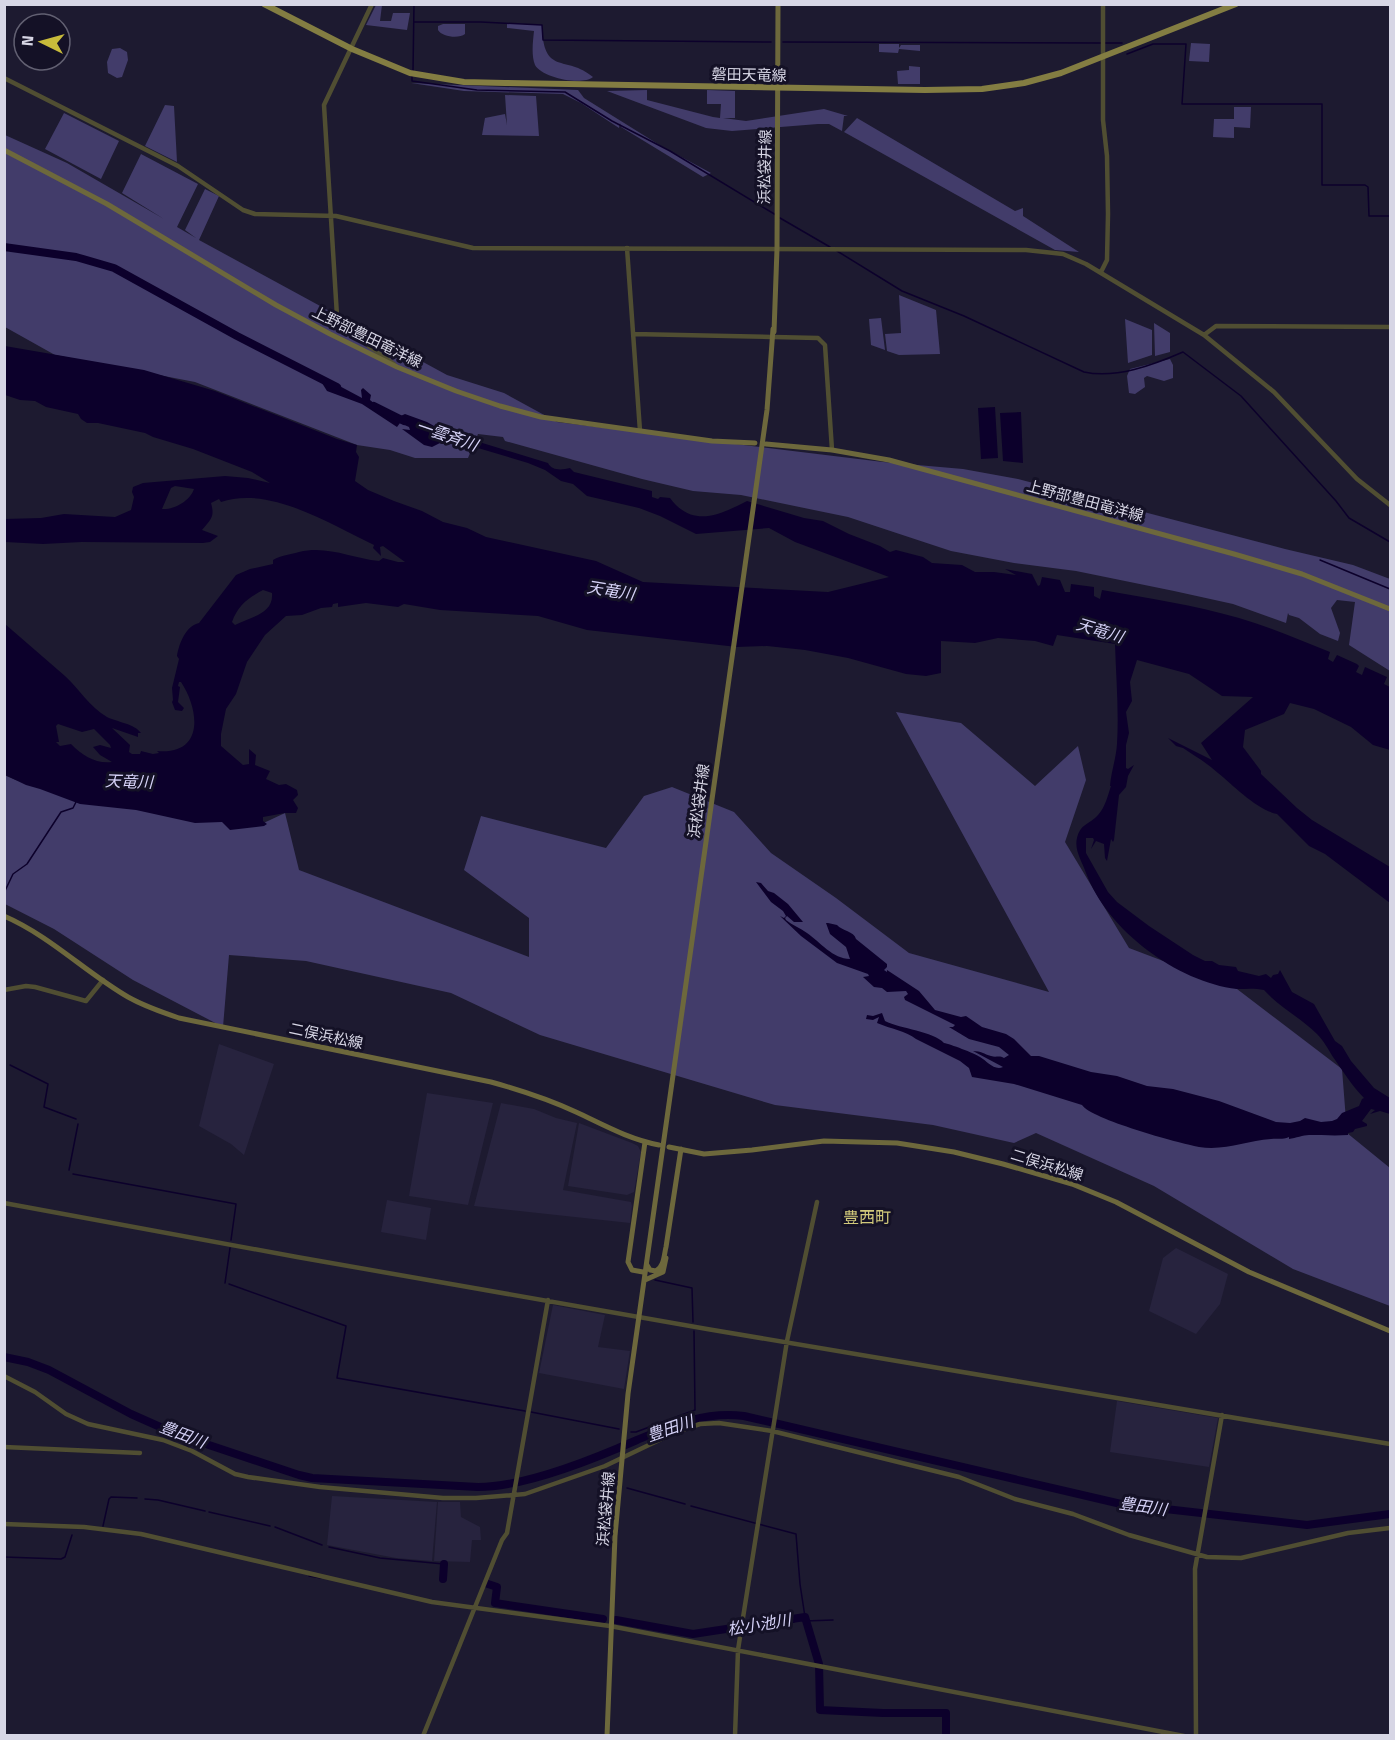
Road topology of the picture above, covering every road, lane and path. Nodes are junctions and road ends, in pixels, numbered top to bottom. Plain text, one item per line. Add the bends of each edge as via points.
1 (264, 4) edge
2 (372, 4) edge
3 (778, 4) edge
4 (1103, 4) edge
5 (1236, 4) edge
6 (352, 49) junction
7 (1104, 56) junction
8 (4, 78) edge
9 (778, 87) junction
10 (4, 150) edge
11 (331, 215) junction
12 (627, 248) junction
13 (777, 249) junction
14 (1101, 273) junction
15 (1390, 327) edge
16 (633, 334) junction
17 (1204, 335) junction
18 (773, 337) junction
19 (397, 367) junction
20 (640, 431) junction
21 (754, 443) dead end
22 (766, 444) dead end
23 (832, 450) junction
24 (1390, 505) edge
25 (1390, 609) edge
26 (4, 916) edge
27 (103, 980) junction
28 (4, 990) edge
29 (645, 1142) junction
30 (658, 1145) dead end
31 (669, 1147) dead end
32 (681, 1149) junction
33 (817, 1202) dead end
34 (4, 1203) edge
35 (666, 1247) junction
36 (647, 1263) junction
37 (643, 1272) junction
38 (644, 1282) junction
39 (548, 1300) junction
40 (639, 1317) junction
41 (1390, 1331) edge
42 (787, 1341) junction
43 (4, 1376) edge
44 (1222, 1415) junction
45 (772, 1429) junction
46 (1390, 1444) edge
47 (4, 1447) edge
48 (140, 1453) dead end
49 (623, 1459) junction
50 (512, 1496) junction
51 (4, 1524) edge
52 (1390, 1528) edge
53 (1197, 1556) junction
54 (475, 1608) junction
55 (610, 1626) junction
56 (738, 1650) junction
57 (423, 1736) edge
58 (607, 1736) edge
59 (735, 1736) edge
60 (1184, 1736) edge
61 (1196, 1736) edge

1 - 6 main road, 磐田天竜線
2 - 6 street
3 - 9 main road, 浜松袋井線
4 - 7 street
5 - 7 main road, 磐田天竜線
6 - 9 main road, 磐田天竜線 via 410,73 464,82
6 - 11 street via 324,105
7 - 9 main road, 磐田天竜線 via 1024,83 982,89
7 - 14 street via 1107,260
8 - 11 street via 178,166 250,213
9 - 13 main road, 浜松袋井線
10 - 19 main road, 上野部豊田竜洋線 via 107,204 276,305
11 - 12 street via 473,248
11 - 19 street via 340,323
12 - 13 street
12 - 16 street
13 - 14 street via 1045,251 1071,257
13 - 18 main road, 浜松袋井線
14 - 17 street
15 - 17 street via 1216,326
16 - 18 street
16 - 20 street
17 - 24 street via 1274,392 1357,479
18 - 23 street via 818,338 825,345
18 - 36 main road, 浜松袋井線 via 759,468
19 - 20 main road, 上野部豊田竜洋線 via 510,409
20 - 21 main road, 上野部豊田竜洋線
22 - 23 main road, 上野部豊田竜洋線
23 - 25 main road, 上野部豊田竜洋線 via 889,460 1234,554 1302,574
26 - 27 main road, 二俣浜松線 via 44,936
27 - 28 street via 86,1001 35,987
27 - 29 main road, 二俣浜松線 via 147,1006 179,1018 521,1090
29 - 30 main road, 二俣浜松線
29 - 37 main road via 628,1262 632,1270
31 - 32 main road, 二俣浜松線
32 - 35 main road
32 - 41 main road, 二俣浜松線 via 704,1154 824,1142 897,1143 1003,1164 1072,1184 1116,1202 1249,1272
33 - 42 street
34 - 39 street
35 - 36 main road via 660,1269 652,1271
35 - 38 main road via 664,1270
36 - 37 main road, 浜松袋井線
36 - 38 main road, 浜松袋井線
37 - 38 main road, 浜松袋井線
38 - 40 main road, 浜松袋井線
39 - 40 street
39 - 50 street
40 - 42 street
40 - 49 main road, 浜松袋井線
42 - 44 street
42 - 45 street
43 - 50 street via 81,1421 163,1440 235,1474 320,1487 443,1498
44 - 46 street
44 - 53 street
45 - 49 street via 700,1425 676,1432
45 - 53 street via 959,1477 1015,1499 1073,1514
45 - 56 street
47 - 48 street
49 - 50 street via 553,1486
49 - 55 main road, 浜松袋井線
50 - 54 street via 507,1533
51 - 54 street via 141,1534 432,1602
52 - 53 street via 1348,1533 1241,1558
53 - 61 street
54 - 55 street
54 - 57 street
55 - 56 street
55 - 58 main road, 浜松袋井線
56 - 59 street
56 - 60 street

